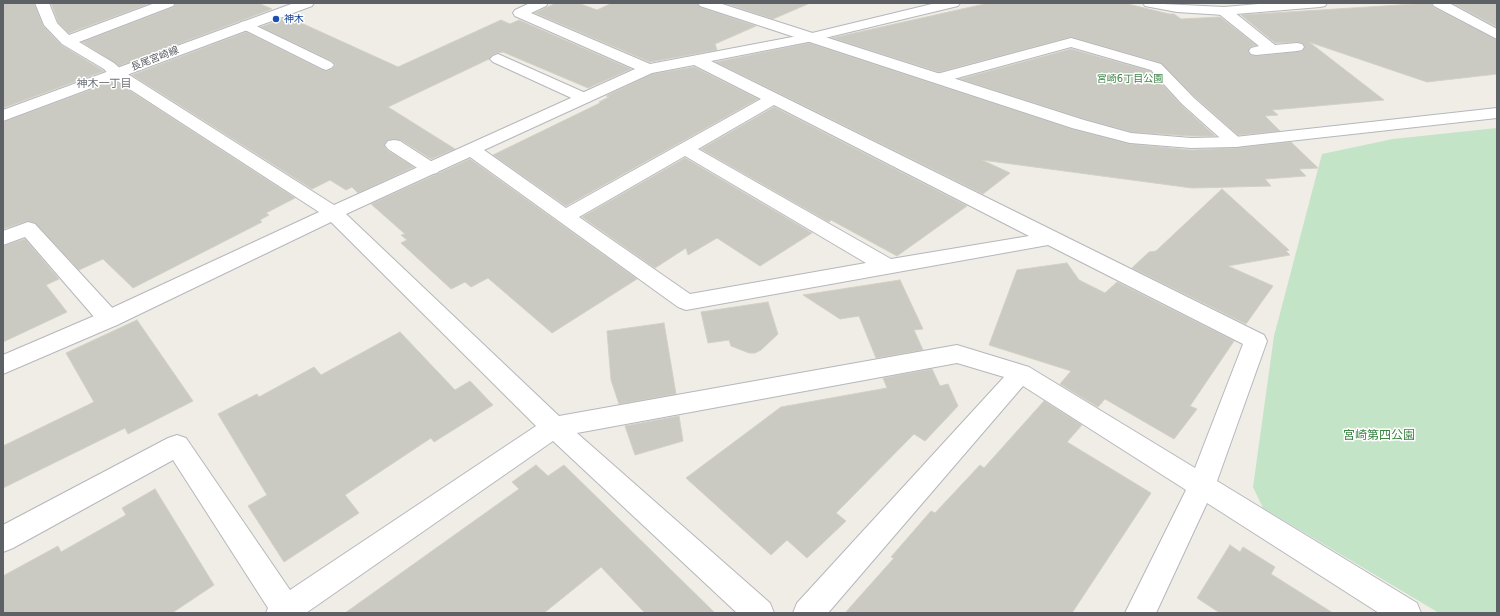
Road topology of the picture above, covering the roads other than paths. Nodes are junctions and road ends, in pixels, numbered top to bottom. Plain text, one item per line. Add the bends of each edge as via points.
1 (42, 3) edge
2 (168, 3) edge
3 (307, 3) edge
4 (541, 3) edge
5 (705, 3) edge
6 (953, 3) edge
7 (1150, 3) edge
8 (1320, 3) edge
9 (1439, 3) edge
10 (1224, 11) junction
11 (246, 25) junction
12 (1497, 35) edge
13 (808, 38) junction
14 (67, 41) junction
15 (1297, 47) dead end
16 (1271, 49) junction
17 (1250, 51) dead end
18 (498, 59) dead end
19 (696, 60) junction
20 (326, 65) dead end
21 (648, 69) junction
22 (117, 74) junction
23 (939, 78) junction
24 (584, 98) junction
25 (773, 100) junction
26 (1497, 113) edge
27 (3, 116) edge
28 (1235, 142) junction
29 (394, 145) dead end
30 (685, 149) junction
31 (472, 150) junction
32 (430, 168) junction
33 (333, 213) junction
34 (565, 217) junction
35 (1052, 238) junction
36 (3, 239) edge
37 (888, 267) junction
38 (109, 319) junction
39 (3, 365) edge
40 (1021, 373) junction
41 (554, 427) junction
42 (1202, 485) junction
43 (3, 539) edge
44 (284, 611) edge
45 (758, 613) edge
46 (808, 613) edge
47 (1140, 613) edge
48 (1406, 613) edge

1 - 14 street via 51,25
2 - 14 street
3 - 11 street, 長尾宮崎線
4 - 21 street via 520,13
5 - 13 street
6 - 13 street
7 - 10 street via 1177,8
8 - 10 street
9 - 12 street
10 - 16 street
11 - 20 street
11 - 22 street, 長尾宮崎線
13 - 19 street
13 - 23 street
14 - 22 street via 109,66
15 - 16 street
16 - 17 street
18 - 24 street
19 - 21 street
19 - 25 street
21 - 24 street
22 - 27 street, 長尾宮崎線
22 - 33 street
23 - 28 street via 1078,124 1130,138 1191,143
23 - 28 street via 1071,42 1156,67 1188,101
24 - 31 street
25 - 30 street
25 - 35 street
26 - 28 street
29 - 32 street
30 - 34 street
30 - 37 street
31 - 32 street
31 - 34 street
32 - 33 street
33 - 38 street
33 - 41 street
34 - 37 street via 686,302
35 - 37 street
35 - 42 street via 1256,341
36 - 38 street via 28,228
38 - 39 street
40 - 41 street via 956,354
40 - 42 street
40 - 46 street
41 - 44 street
41 - 45 street
42 - 47 street
42 - 48 street
43 - 44 street via 177,445

